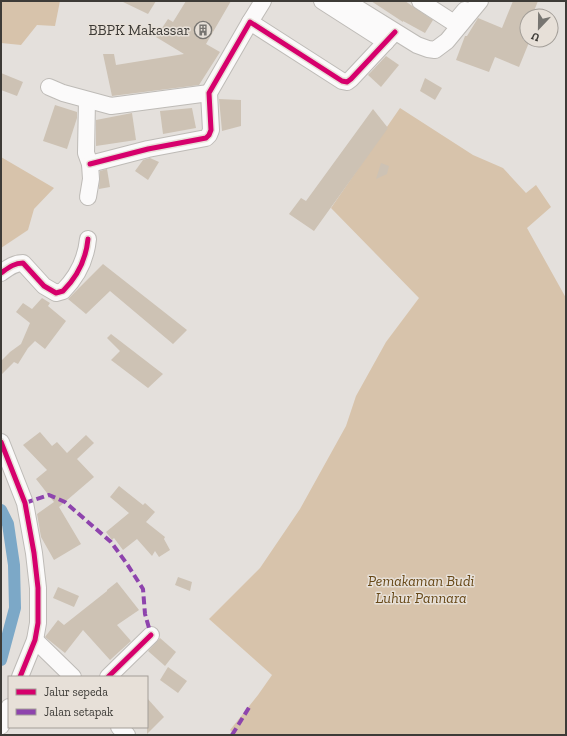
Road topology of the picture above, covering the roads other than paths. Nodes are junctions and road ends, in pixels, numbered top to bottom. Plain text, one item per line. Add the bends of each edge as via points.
1 (263, 1) edge
2 (322, 1) edge
3 (346, 1) edge
4 (420, 1) edge
5 (472, 1) edge
6 (480, 1) edge
7 (250, 22) junction
8 (390, 37) junction
9 (49, 87) dead end
10 (210, 93) junction
11 (87, 100) junction
12 (90, 164) junction
13 (88, 197) dead end
14 (88, 239) dead end
15 (1, 273) edge
16 (1, 442) edge
17 (151, 635) dead end
18 (35, 640) junction
19 (20, 676) edge
20 (72, 676) edge
21 (109, 676) edge
22 (8, 709) edge
23 (1, 726) edge

1 - 7 street
2 - 8 street
3 - 8 street
4 - 5 street via 454,23
6 - 8 street via 447,41 435,50
7 - 8 street via 347,82
7 - 10 street
9 - 11 street
10 - 11 street via 111,106
10 - 12 street via 211,130 206,138
11 - 12 street via 86,153
12 - 13 street via 92,179
14 - 15 street via 78,272 63,291 56,292 44,286 23,263 18,263
16 - 18 street via 25,504 34,553 38,588 38,623
17 - 21 street
18 - 19 street
18 - 20 street
22 - 23 street

